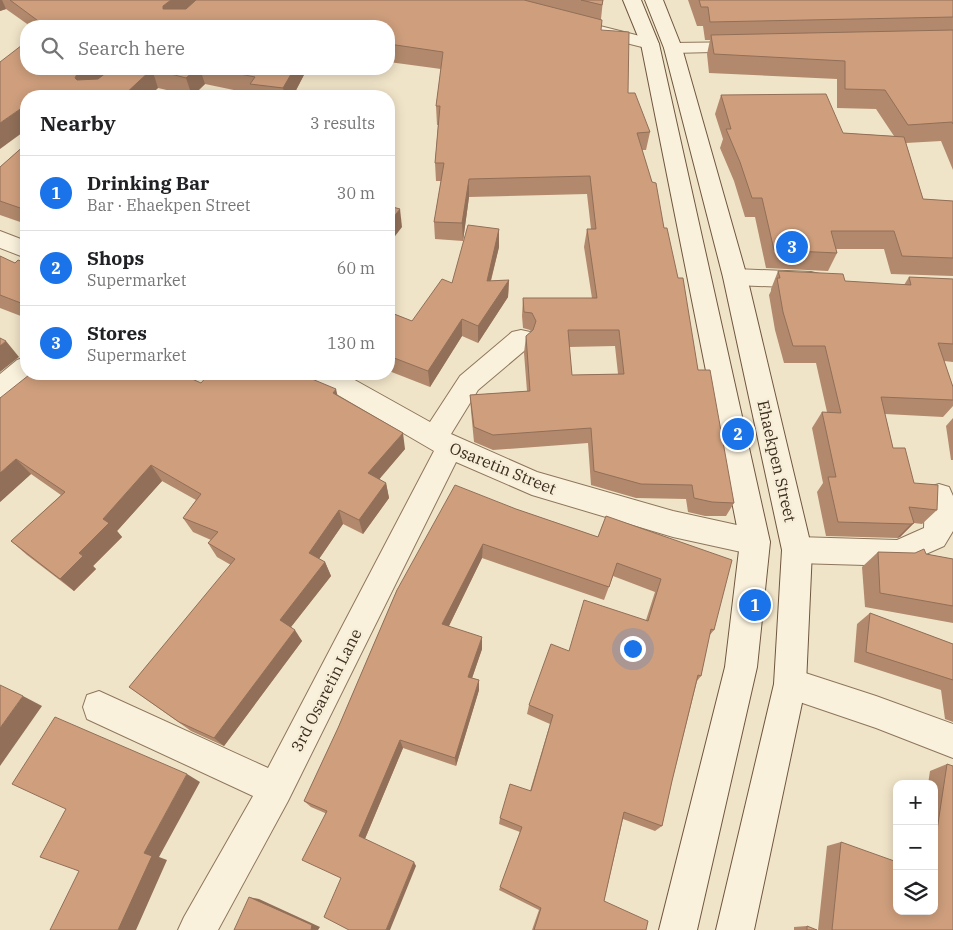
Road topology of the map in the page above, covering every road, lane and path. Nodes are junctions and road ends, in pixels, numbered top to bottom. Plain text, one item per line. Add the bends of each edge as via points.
1 (632, 0) edge
2 (654, 0) edge
3 (575, 24) edge
4 (661, 46) junction
5 (763, 46) edge
6 (0, 239) edge
7 (20, 247) edge
8 (735, 277) junction
9 (834, 282) edge
10 (521, 339) dead end
11 (20, 371) edge
12 (334, 380) edge
13 (0, 388) edge
14 (442, 442) junction
15 (939, 496) edge
16 (756, 542) junction
17 (797, 550) junction
18 (790, 684) junction
19 (99, 707) dead end
20 (953, 741) edge
21 (276, 789) junction
22 (197, 930) edge
23 (678, 930) edge
24 (735, 930) edge

1 - 4 street, Ehaekpen Street
2 - 4 street, Ehaekpen Street
3 - 4 street
4 - 5 street
4 - 8 street, Ehaekpen Street
4 - 16 street, Ehaekpen Street
6 - 7 street
8 - 9 street
8 - 17 street, Ehaekpen Street
10 - 14 street, 3rd Osaretin Lane via 469,383
11 - 13 street
12 - 14 street, Osaretin Street
14 - 16 street, Osaretin Street via 532,483 673,524
14 - 21 street, 3rd Osaretin Lane
15 - 17 street via 938,530 934,537 899,553
16 - 23 street, Ehaekpen Street via 741,667
17 - 18 street, Ehaekpen Street
18 - 20 street
18 - 24 street, Ehaekpen Street
19 - 21 street
21 - 22 street, 3rd Osaretin Lane

